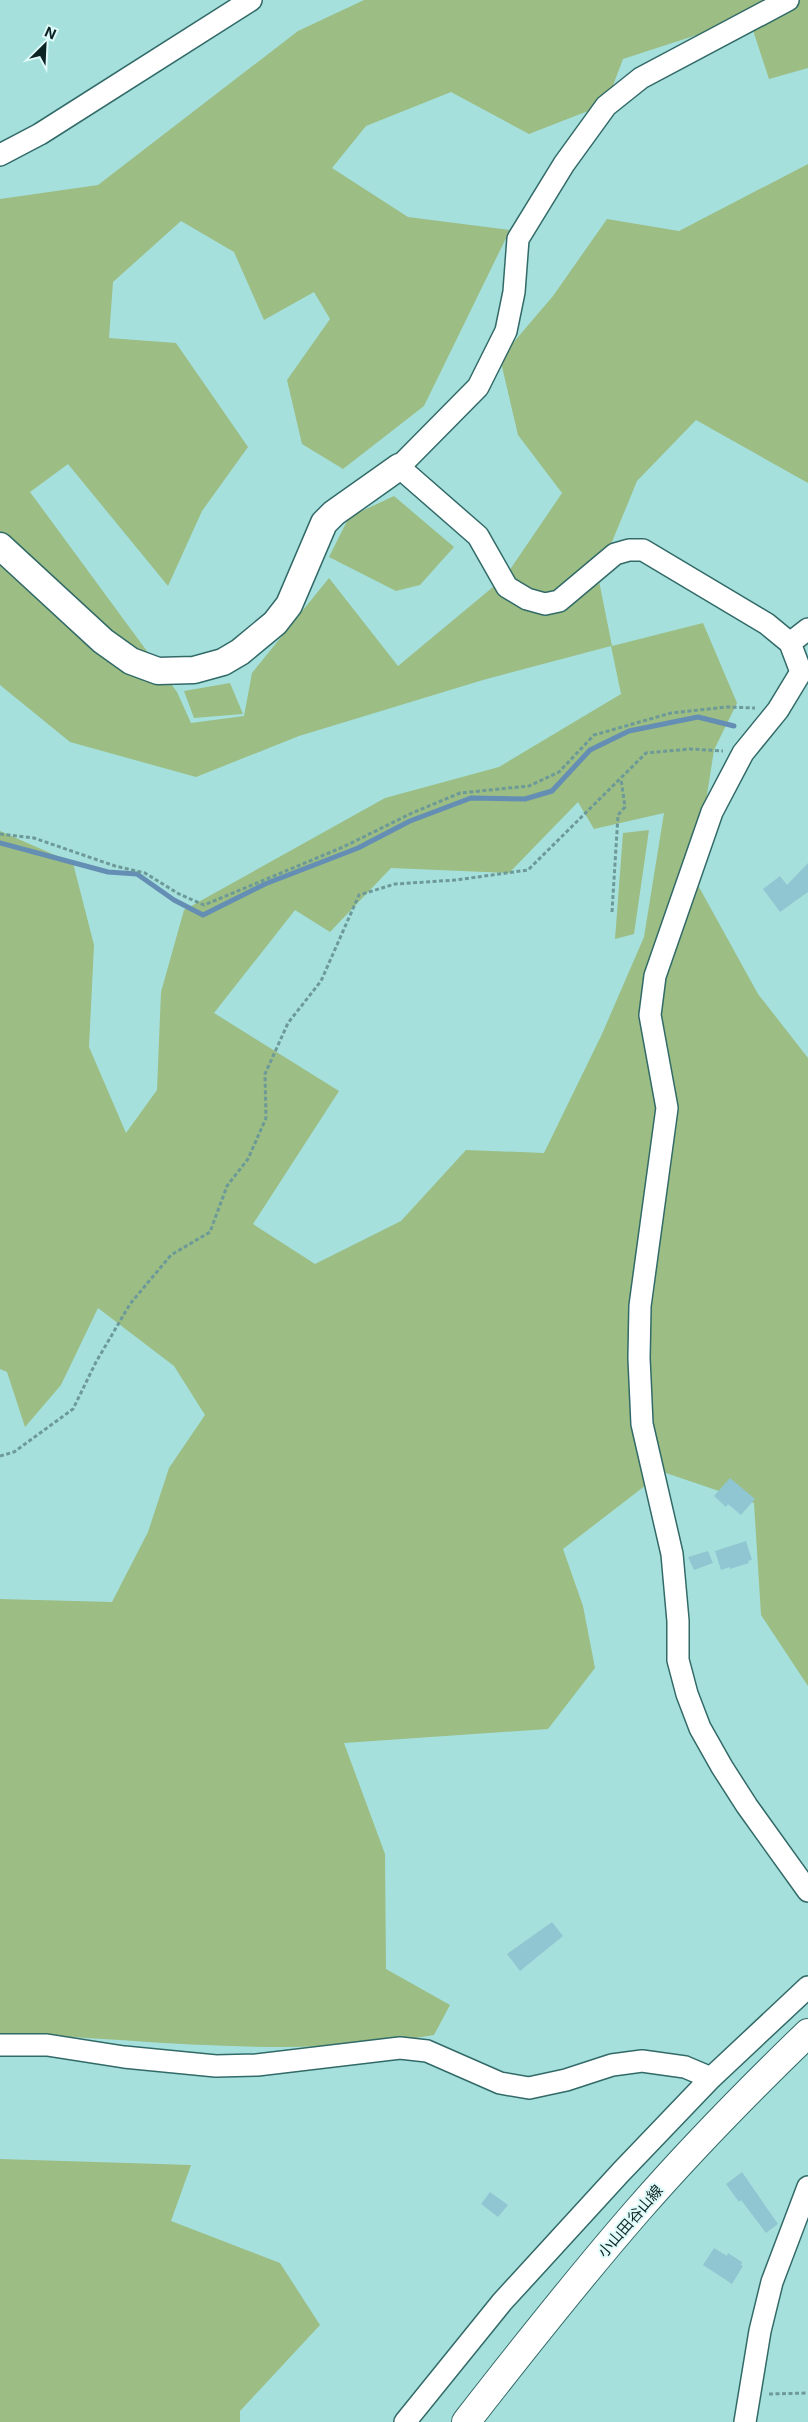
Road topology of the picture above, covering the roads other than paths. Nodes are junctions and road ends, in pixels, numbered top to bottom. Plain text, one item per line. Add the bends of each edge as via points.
1 (251, 0) edge
2 (788, 0) edge
3 (0, 154) edge
4 (400, 467) junction
5 (0, 546) edge
6 (808, 629) edge
7 (790, 643) junction
8 (804, 672) edge
9 (808, 1891) edge
10 (808, 1987) edge
11 (808, 2033) edge
12 (0, 2045) edge
13 (712, 2078) junction
14 (808, 2187) edge
15 (405, 2422) edge
16 (466, 2422) edge
17 (745, 2422) edge

1 - 3 street via 40,134
2 - 4 street via 642,78 606,106 559,171 518,239 514,292 506,331 478,387
4 - 5 street via 324,523 289,605 275,623 223,662 194,670 158,671 131,661 103,641
4 - 7 street via 478,536 507,587 527,599 545,604 560,601 616,554 643,550 767,624
6 - 7 street
7 - 8 street
8 - 9 street via 743,753 712,812 655,976 650,1015 667,1108 640,1306 642,1424 672,1554 678,1660 687,1694 700,1728 722,1767
10 - 13 street
11 - 16 main road, 小山田谷山線 via 744,2095 638,2210
12 - 13 street via 47,2046 216,2066 400,2048 427,2051 500,2083 529,2088 612,2065 642,2061 685,2067
13 - 15 street via 502,2302
14 - 17 street via 772,2282 760,2331

